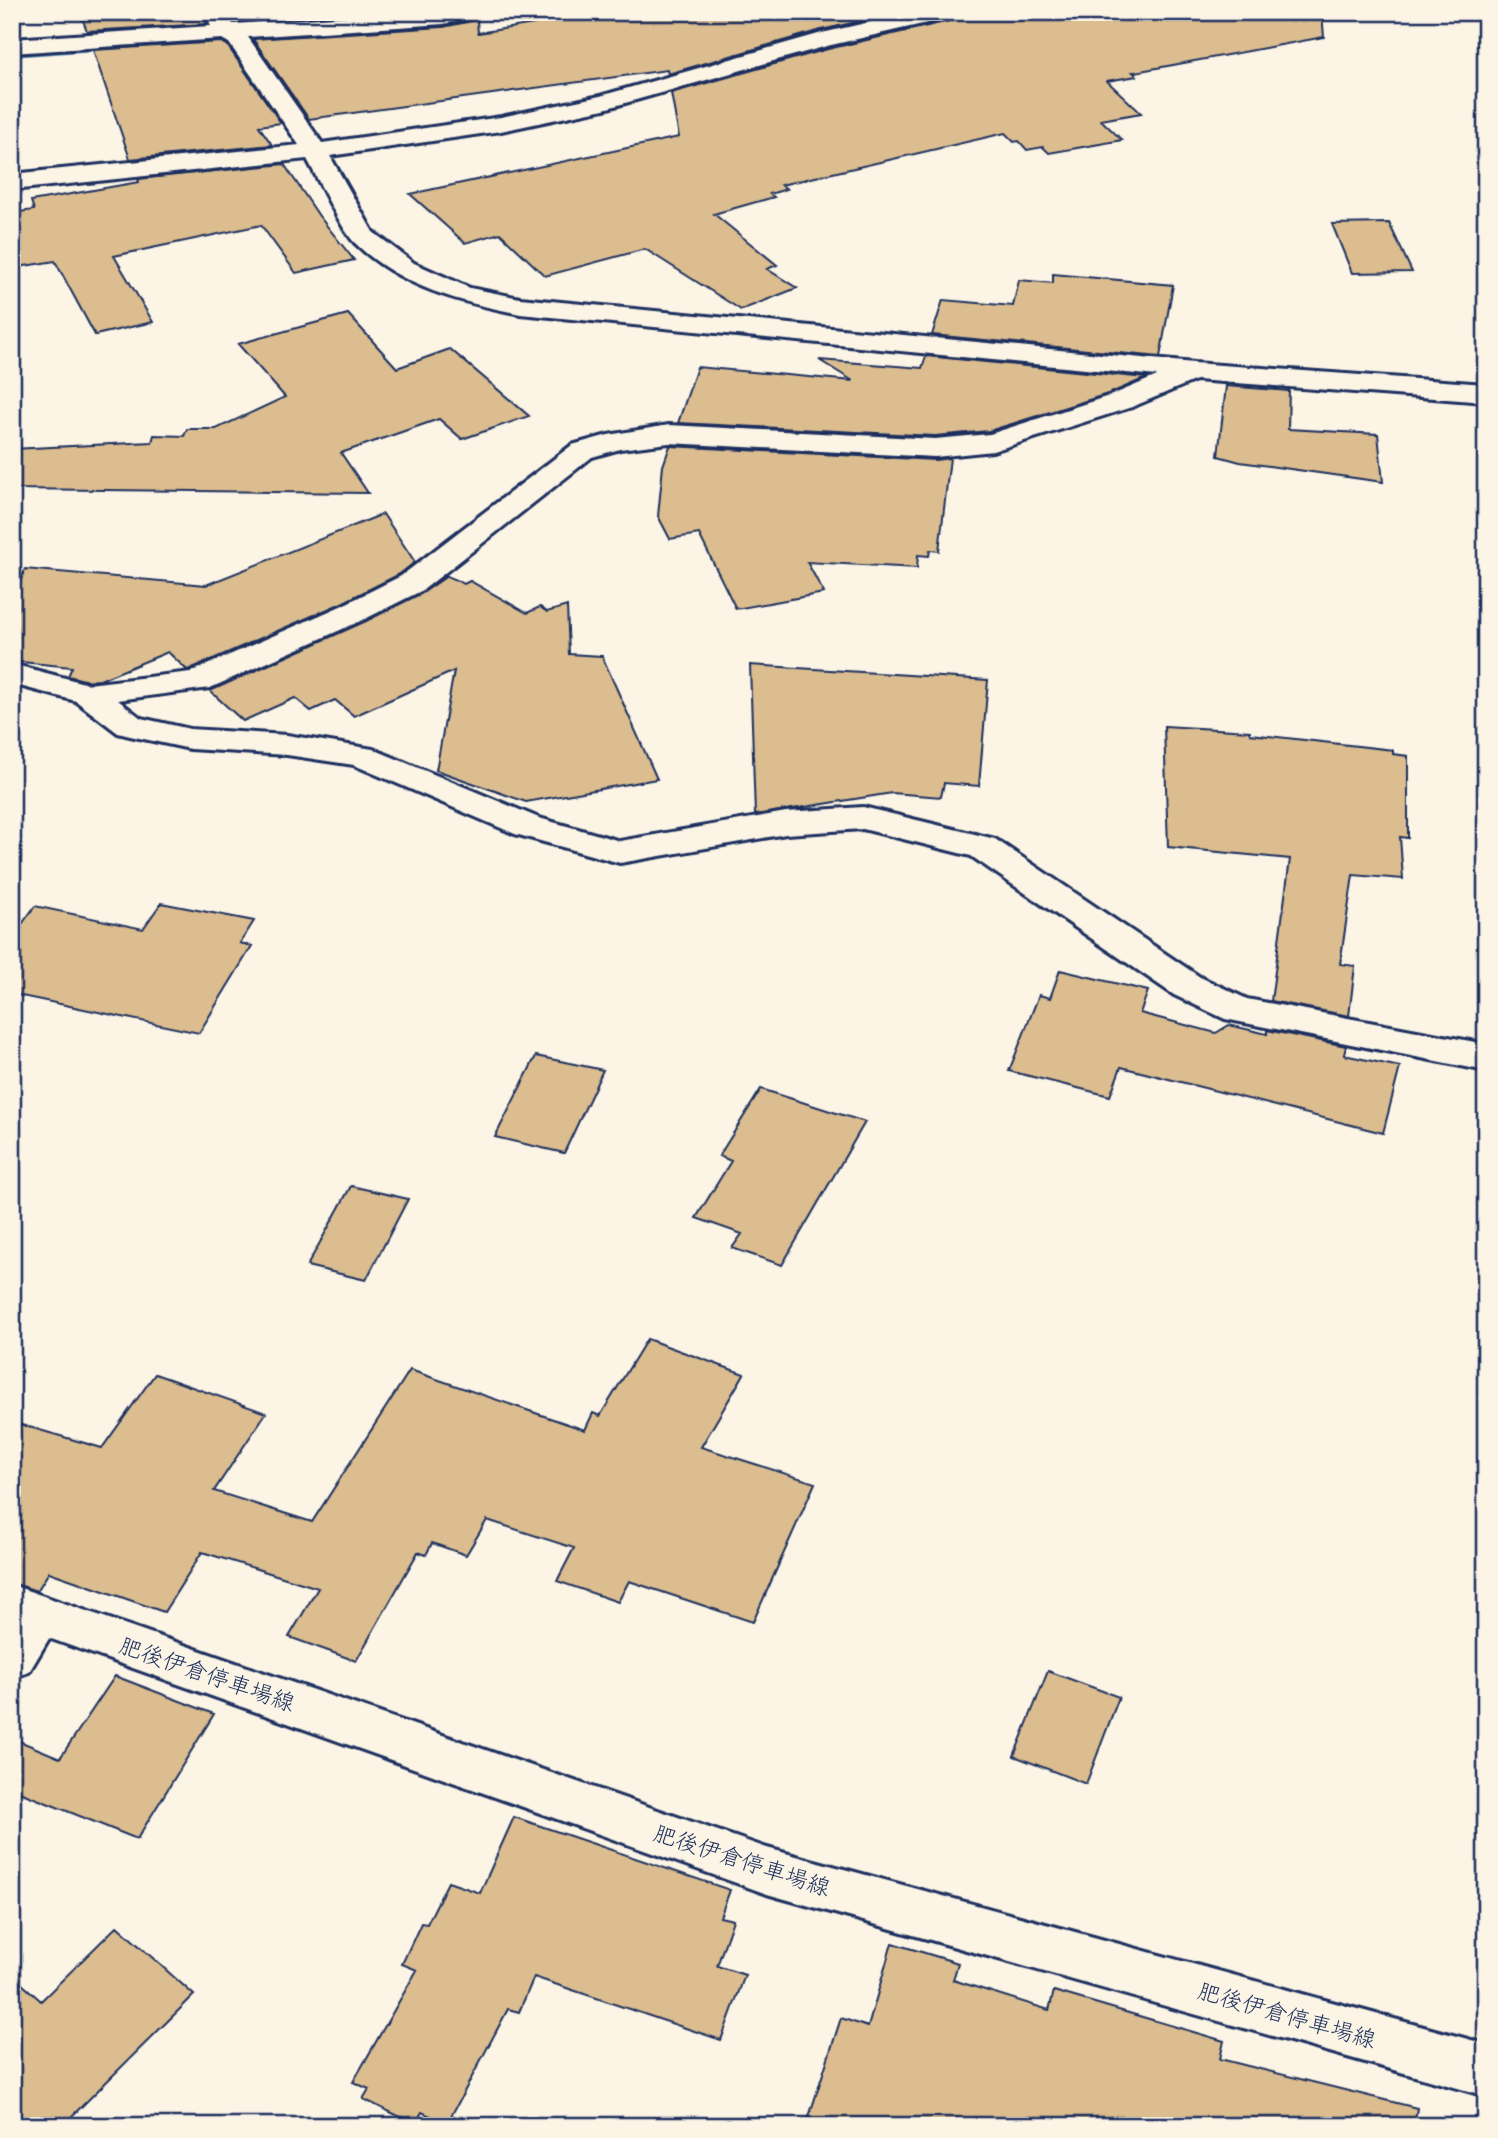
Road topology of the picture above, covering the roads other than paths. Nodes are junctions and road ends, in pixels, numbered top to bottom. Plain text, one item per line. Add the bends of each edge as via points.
1 (214, 12) edge
2 (469, 12) edge
3 (945, 12) edge
4 (237, 41) junction
5 (12, 46) edge
6 (315, 151) junction
7 (12, 182) edge
8 (1194, 371) junction
9 (1486, 393) edge
10 (12, 674) edge
11 (88, 694) junction
12 (1486, 1058) edge
13 (26, 1610) edge
14 (12, 1658) edge
15 (1485, 2065) edge

1 - 4 street
2 - 4 street
3 - 6 street via 822,40 604,102 502,124
4 - 5 street
4 - 6 street
6 - 7 street
6 - 8 street via 363,237 405,269 462,294 520,306
8 - 9 street
8 - 11 street via 1122,401 993,442 935,448 669,434 582,451 412,583 354,612 198,681
10 - 11 street
11 - 12 street via 130,726 190,739 361,757 527,826 620,852 786,823 843,818 863,818 983,847 1187,986 1238,1010
13 - 14 street
13 - 15 street, 肥後伊倉停車場線 via 767,1871

